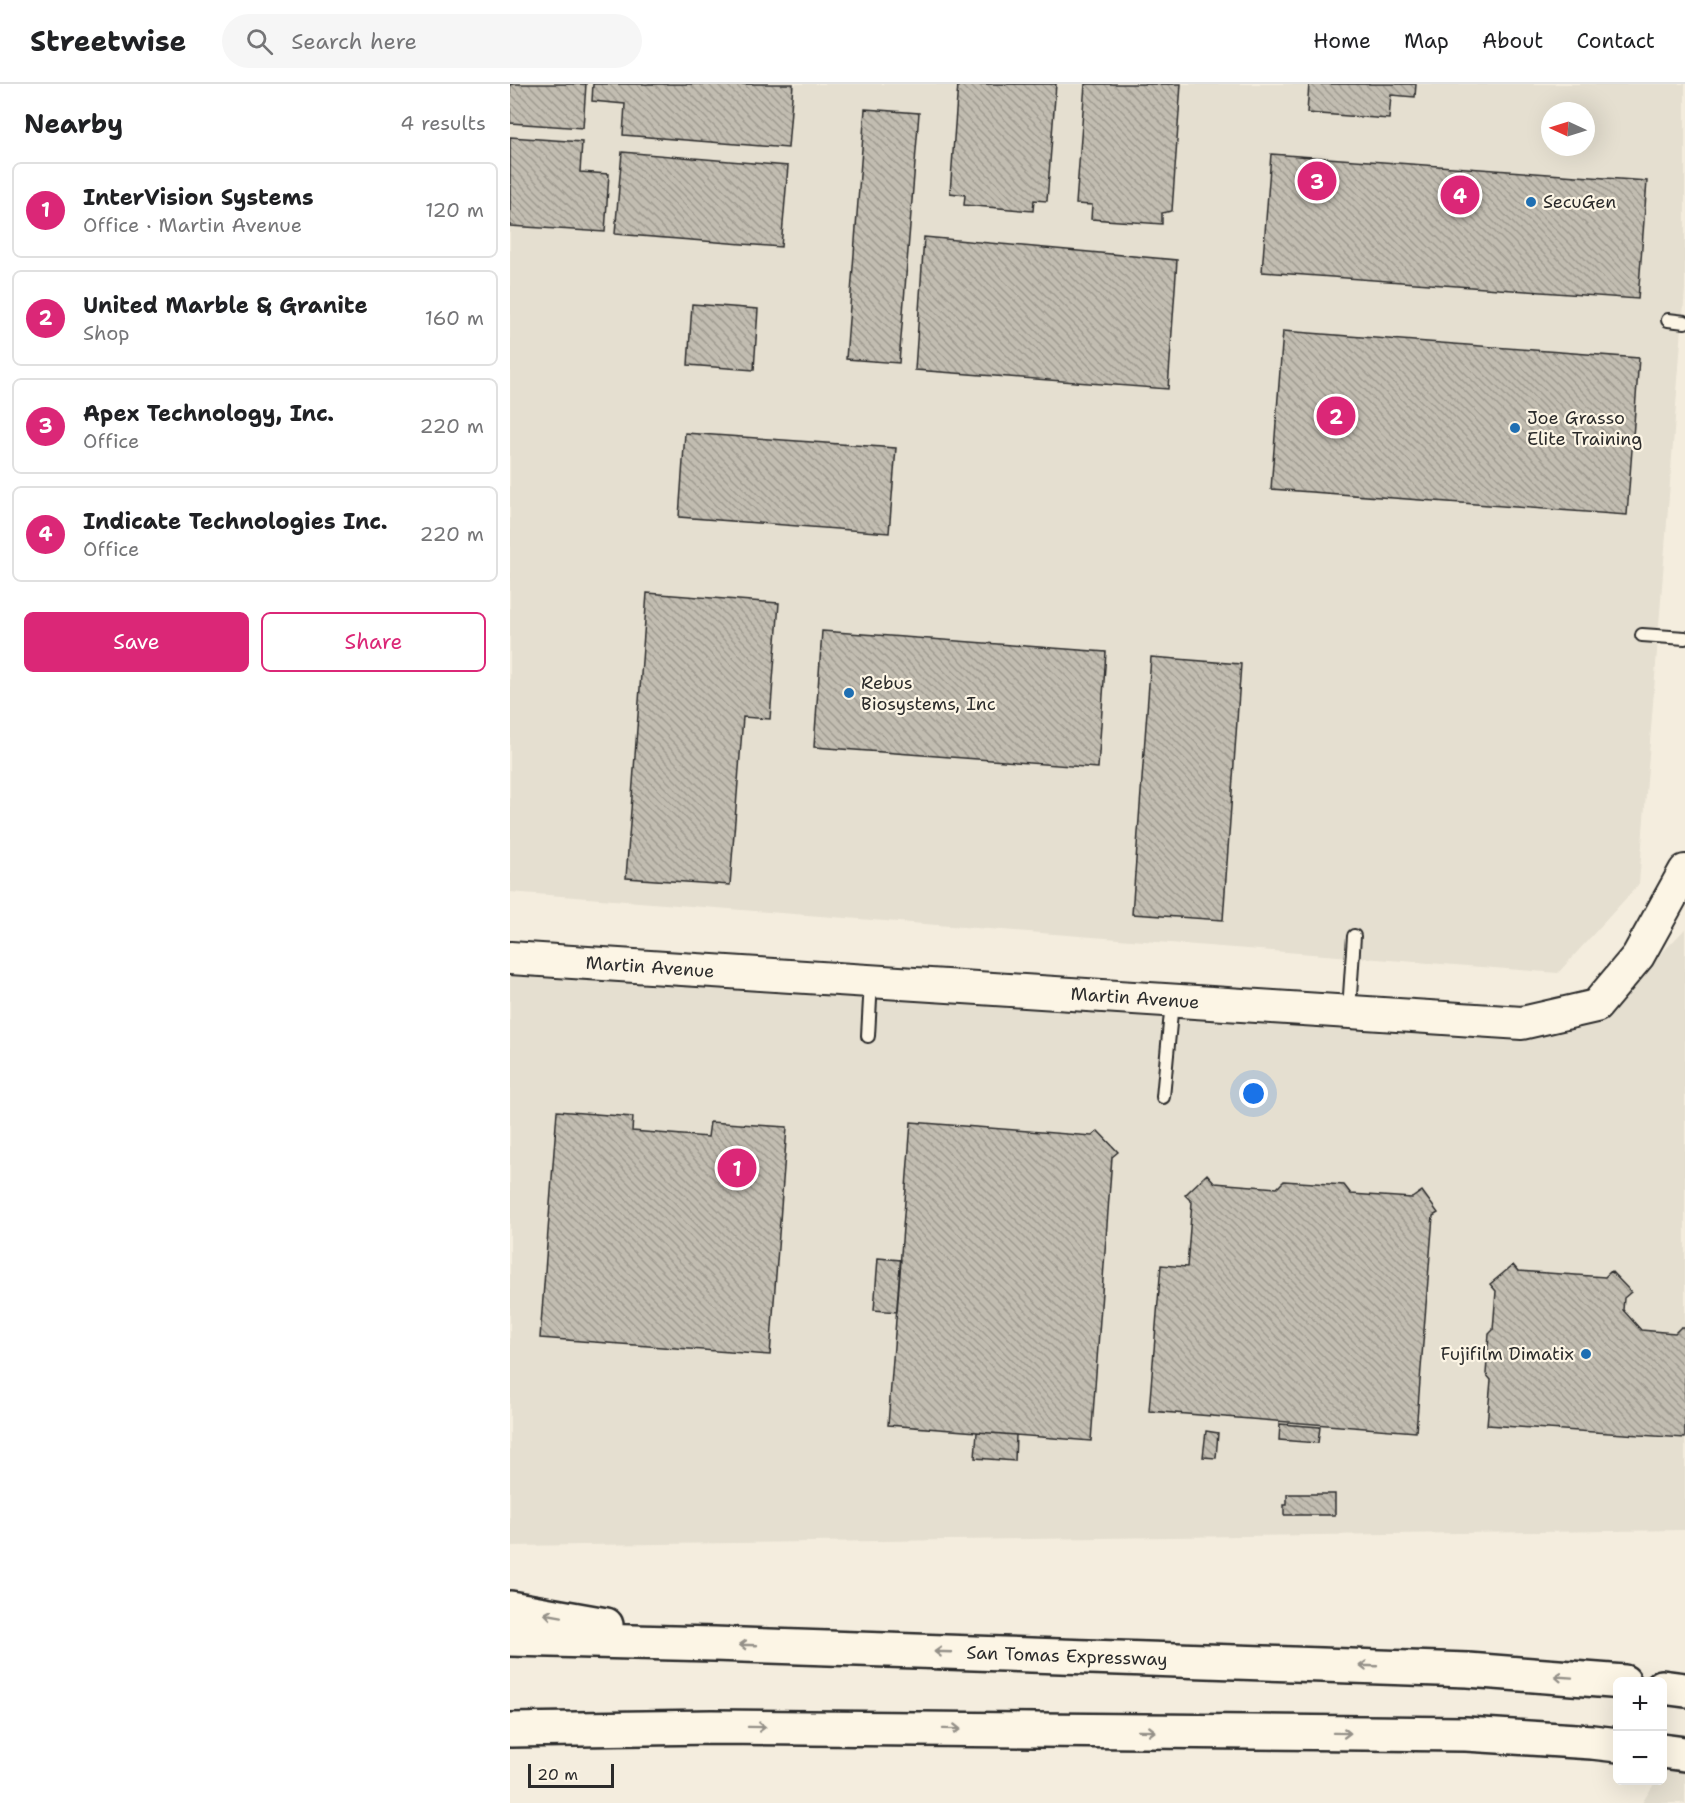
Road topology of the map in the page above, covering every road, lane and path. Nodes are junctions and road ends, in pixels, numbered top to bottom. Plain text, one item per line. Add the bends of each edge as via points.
1 (1668, 320) dead end
2 (1685, 322) edge
3 (1642, 635) dead end
4 (1685, 638) edge
5 (1685, 871) edge
6 (1354, 936) dead end
7 (510, 958) edge
8 (871, 981) junction
9 (1172, 1001) junction
10 (1348, 1012) junction
11 (868, 1036) dead end
12 (1163, 1097) dead end
13 (510, 1608) edge
14 (510, 1639) edge
15 (714, 1644) junction
16 (1613, 1680) edge
17 (1667, 1688) edge
18 (1685, 1690) edge
19 (712, 1727) junction
20 (510, 1730) edge
21 (1605, 1744) edge
22 (510, 1751) edge
23 (1667, 1752) edge
24 (1685, 1754) edge

1 - 2 lane
3 - 4 lane
5 - 10 street, Martin Avenue via 1638,956 1596,1006 1522,1023
6 - 10 lane
7 - 8 street, Martin Avenue
8 - 9 street, Martin Avenue
8 - 11 lane
9 - 10 street, Martin Avenue
9 - 12 lane
15 -> 13 highway
14 - 15 highway, San Tomas Expressway
16 -> 15 highway, San Tomas Expressway via 1468,1670
17 - 18 highway
19 - 20 highway
19 -> 21 highway via 1466,1734
19 - 22 highway
23 - 24 highway

